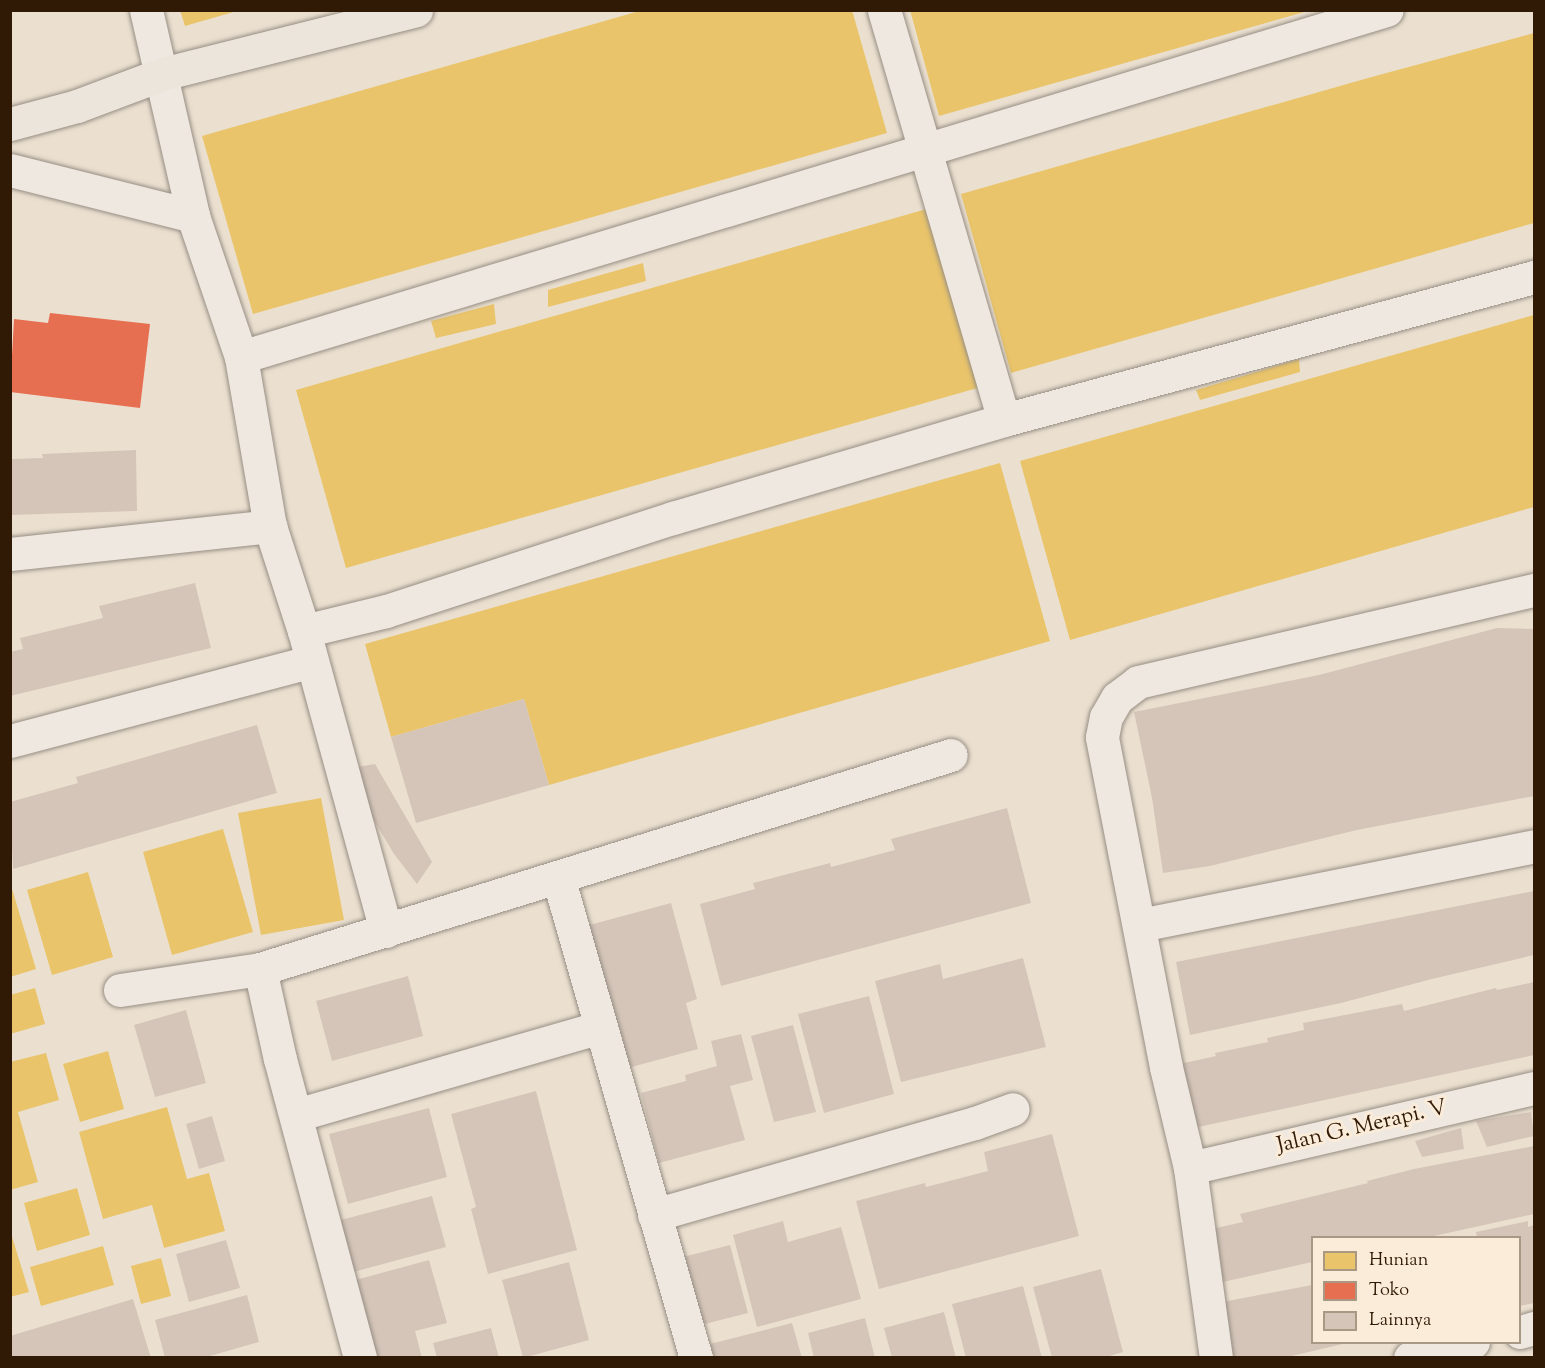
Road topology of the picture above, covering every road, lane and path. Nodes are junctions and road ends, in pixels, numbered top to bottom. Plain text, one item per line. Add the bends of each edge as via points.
1 (146, 10) edge
2 (416, 10) edge
3 (884, 10) edge
4 (1387, 10) edge
5 (162, 74) junction
6 (10, 124) edge
7 (926, 152) junction
8 (10, 170) edge
9 (194, 216) junction
10 (1534, 277) edge
11 (241, 357) junction
12 (1004, 420) junction
13 (270, 526) junction
14 (10, 554) edge
15 (1534, 590) edge
16 (308, 646) junction
17 (10, 741) edge
18 (951, 755) dead end
19 (1534, 846) edge
20 (558, 877) junction
21 (1140, 925) junction
22 (386, 932) junction
23 (260, 969) junction
24 (120, 990) dead end
25 (601, 1027) junction
26 (1534, 1088) edge
27 (1013, 1109) dead end
28 (296, 1114) junction
29 (1190, 1168) junction
30 (654, 1215) junction
31 (1465, 1344) edge
32 (360, 1358) edge
33 (696, 1358) edge
34 (1216, 1358) edge
35 (1410, 1358) edge

1 - 5 street
2 - 5 main road
3 - 7 street
4 - 7 street
5 - 6 main road via 77,106
5 - 9 street
7 - 11 street
7 - 12 street
8 - 9 street
9 - 11 street
10 - 12 street
11 - 13 street
12 - 16 street via 673,518 386,610
13 - 14 street
13 - 16 street
15 - 21 street via 1138,682 1125,690 1110,708 1102,737
16 - 17 street
16 - 22 street
18 - 20 street
19 - 21 street
20 - 22 street
20 - 25 street
21 - 29 street via 1166,1067
22 - 23 street
23 - 24 street
23 - 28 street
25 - 28 street
25 - 30 street
26 - 29 street, Jalan G. Merapi. V
27 - 30 street
28 - 32 street
29 - 34 street
30 - 33 street
31 - 35 street

